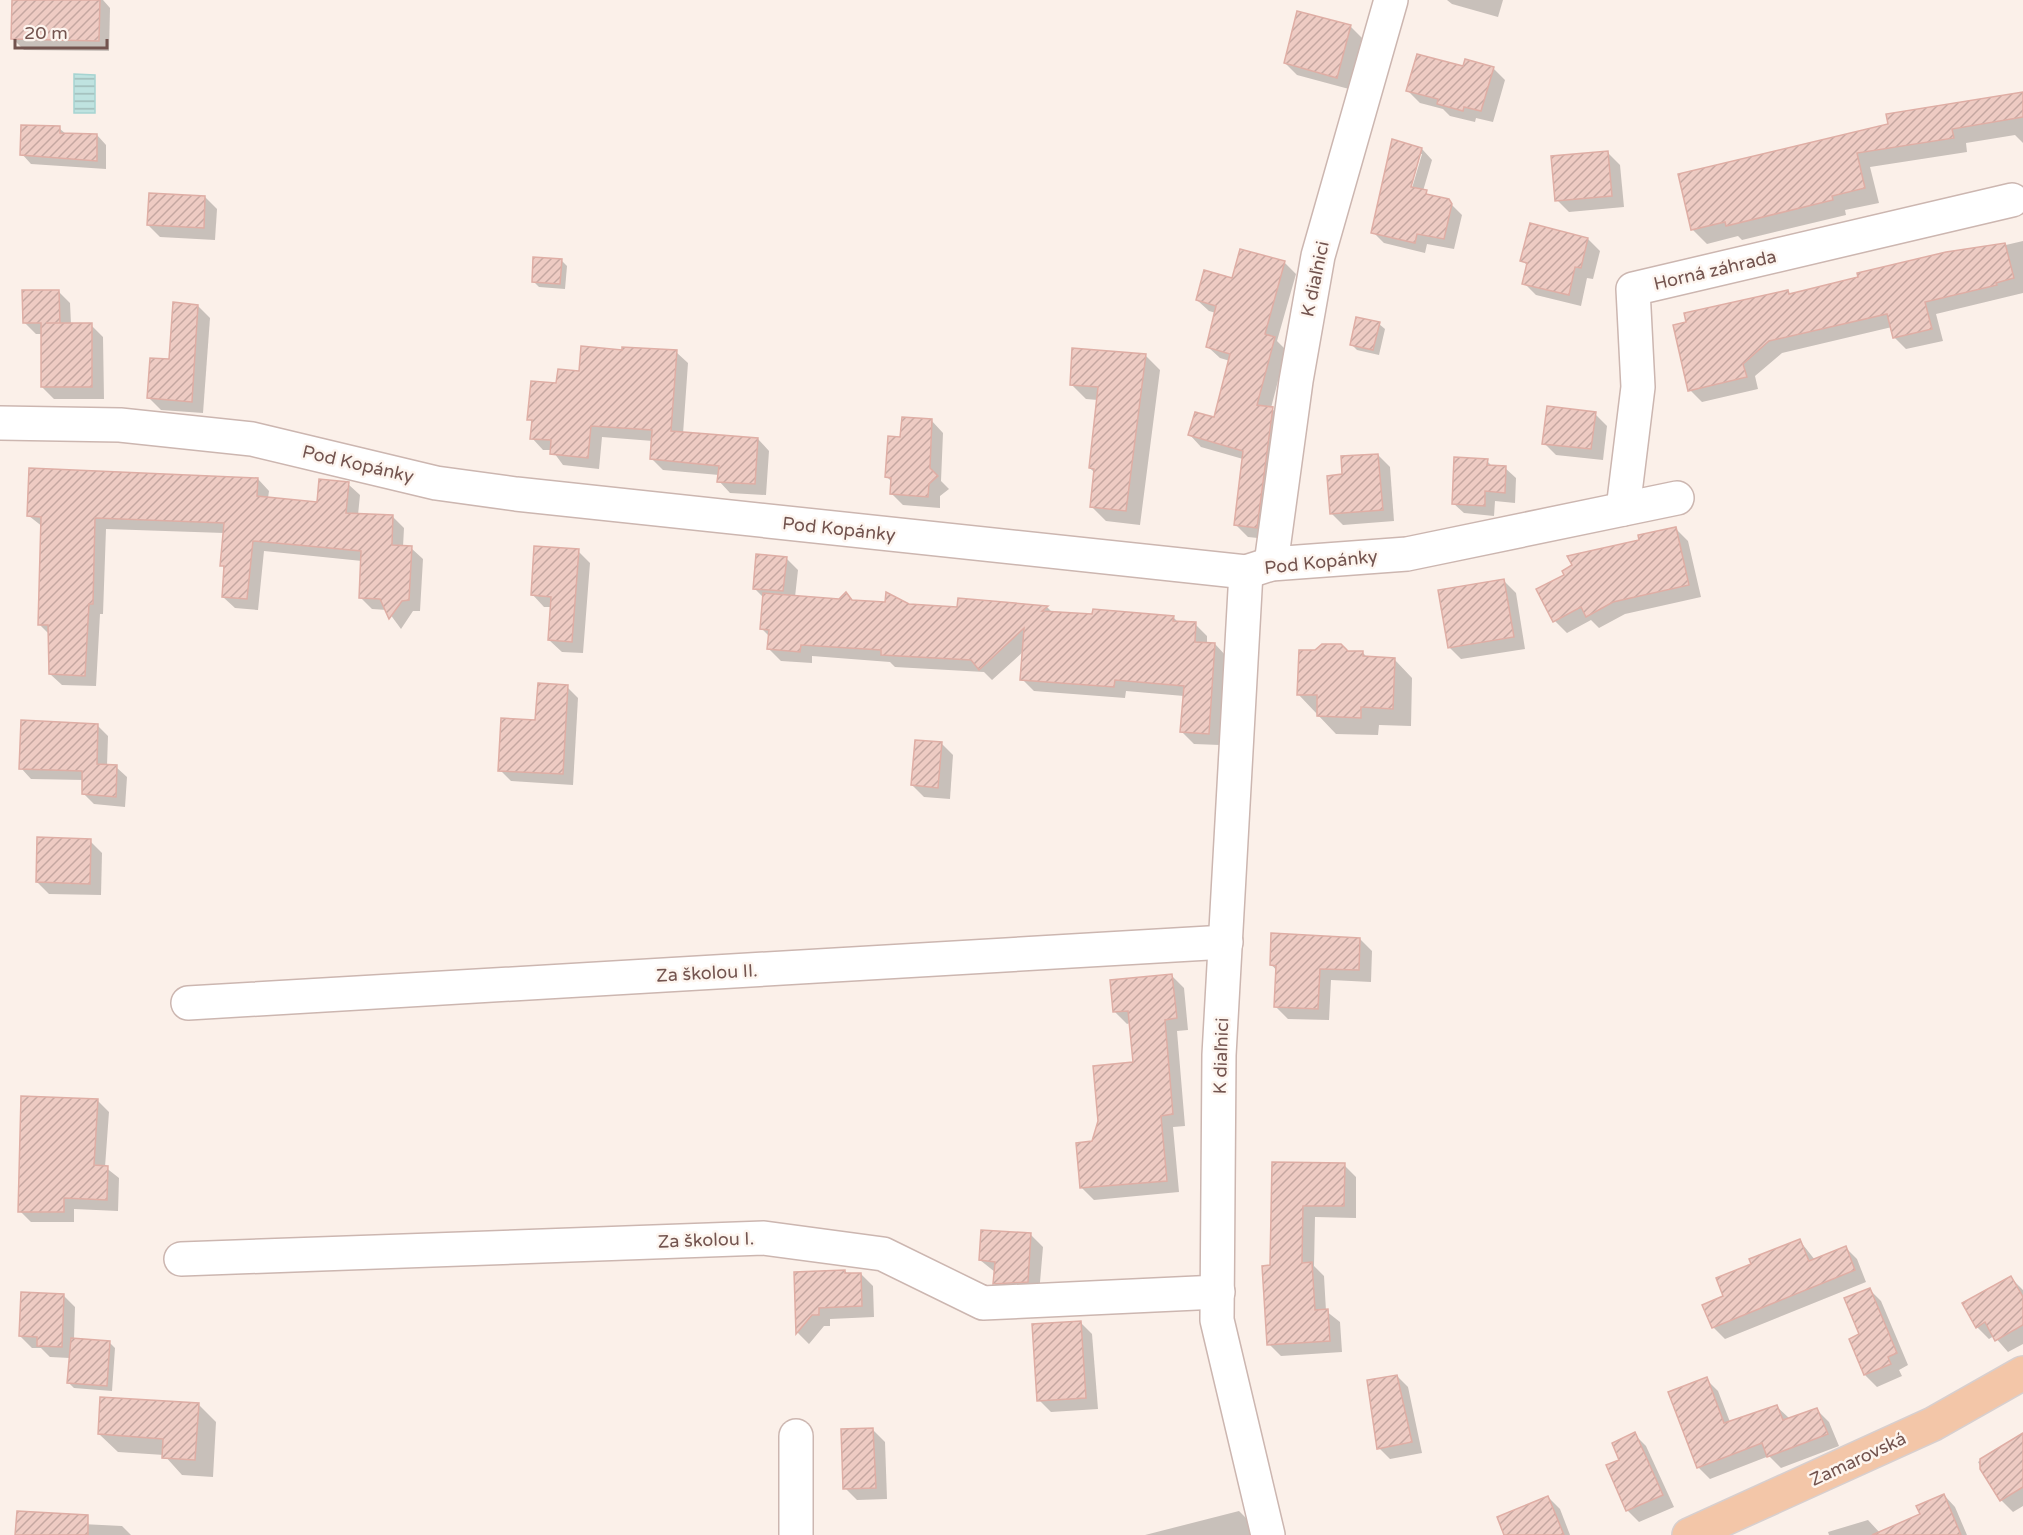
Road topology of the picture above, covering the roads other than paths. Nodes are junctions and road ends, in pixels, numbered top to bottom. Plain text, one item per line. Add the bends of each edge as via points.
1 (1391, 0) edge
2 (2012, 200) dead end
3 (0, 423) edge
4 (1677, 498) dead end
5 (1623, 509) junction
6 (1258, 568) junction
7 (1226, 942) junction
8 (188, 1003) dead end
9 (181, 1259) dead end
10 (1218, 1292) junction
11 (2023, 1374) edge
12 (796, 1436) dead end
13 (796, 1535) edge
14 (1268, 1535) edge
15 (1689, 1535) edge

1 - 6 street, K diaľnici via 1318,256
2 - 5 street, Horná záhrada via 1633,289 1638,387
3 - 6 street, Pod Kopánky via 120,425 252,439 436,483 516,494
4 - 5 street, Pod Kopánky
5 - 6 street, Pod Kopánky via 1407,554
6 - 7 street, K diaľnici
7 - 8 street, Za školou II.
7 - 10 street, K diaľnici via 1220,1055
9 - 10 street, Za školou I. via 764,1238 883,1254 983,1303
10 - 14 street, K diaľnici via 1217,1320
11 - 15 main road, Zamarovská via 1933,1424
12 - 13 street

